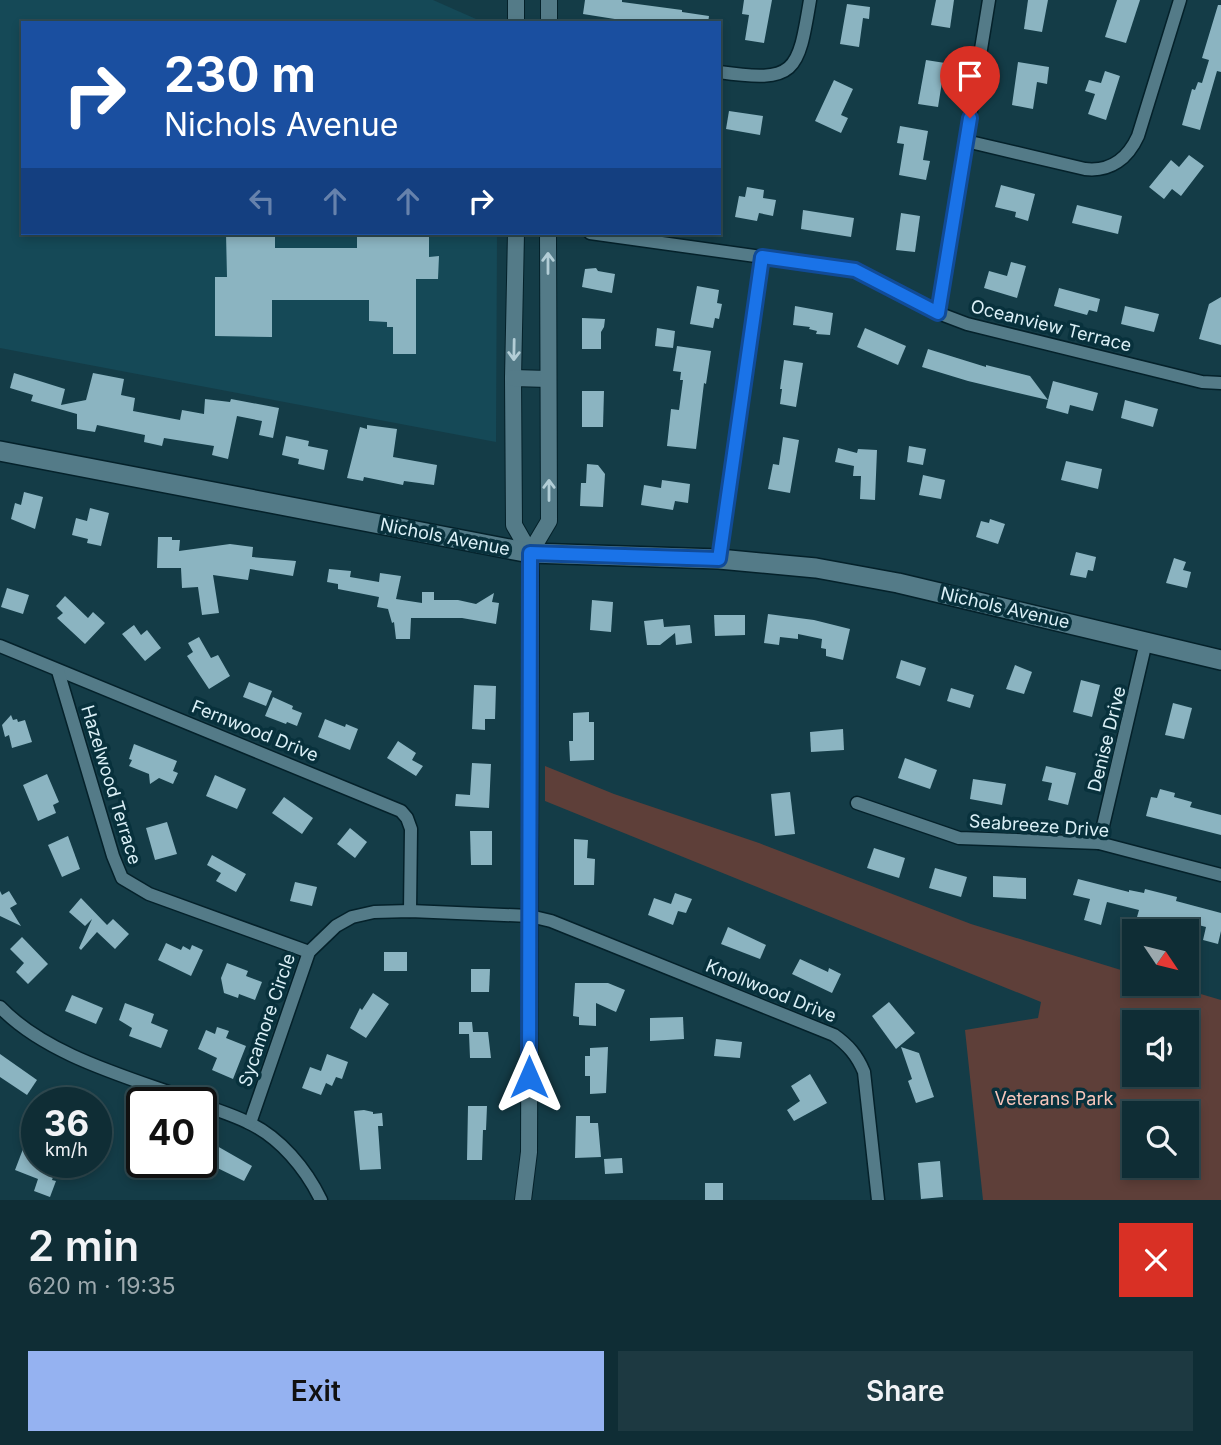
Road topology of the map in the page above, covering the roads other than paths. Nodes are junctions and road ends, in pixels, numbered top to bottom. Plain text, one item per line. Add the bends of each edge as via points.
1 (516, 0) edge
2 (549, 0) edge
3 (810, 0) edge
4 (989, 0) edge
5 (1180, 0) edge
6 (516, 21) edge
7 (549, 21) edge
8 (721, 72) edge
9 (966, 141) junction
10 (516, 235) edge
11 (548, 235) edge
12 (604, 235) edge
13 (762, 257) junction
14 (938, 313) junction
15 (513, 378) junction
16 (548, 379) junction
17 (1221, 383) edge
18 (0, 451) edge
19 (530, 553) junction
20 (719, 559) junction
21 (1146, 642) junction
22 (0, 646) edge
23 (1221, 660) edge
24 (58, 671) junction
25 (857, 803) dead end
26 (1099, 844) junction
27 (1221, 875) edge
28 (410, 911) junction
29 (530, 916) junction
30 (309, 952) junction
31 (0, 1007) edge
32 (156, 1087) edge
33 (217, 1110) edge
34 (250, 1123) junction
35 (321, 1200) edge
36 (523, 1200) edge
37 (878, 1200) edge

1 - 6 street
2 - 7 street
3 - 8 street via 802,47 793,64 779,75
4 - 9 street
5 - 9 street via 1139,136 1116,163 1085,169
9 - 14 street
10 -> 15 street
16 -> 11 street
12 - 13 street, Oceanview Terrace
13 - 14 street, Oceanview Terrace via 855,270
13 - 20 street
14 - 17 street, Oceanview Terrace via 1202,382
15 - 16 street
15 - 19 street via 514,526
19 -> 16 street via 549,521
18 - 19 main road, Nichols Avenue
19 - 20 main road, Nichols Avenue
19 - 29 street
20 - 21 main road, Nichols Avenue via 804,566 898,583
21 - 23 main road, Nichols Avenue
21 - 26 street, Denise Drive
22 - 24 street, Fernwood Drive
24 - 28 street, Fernwood Drive via 401,811 411,829
24 - 30 street, Hazelwood Terrace via 122,878 149,894
25 - 26 street, Seabreeze Drive via 959,838
26 - 27 street, Seabreeze Drive
28 - 29 street, Sycamore Circle
28 - 30 street, Sycamore Circle via 352,917
29 - 36 street via 529,1152
29 - 37 street, Knollwood Drive via 845,1043 864,1072
30 - 34 street, Sycamore Circle
31 - 32 street via 44,1041
33 - 34 street
34 - 35 street via 294,1159

